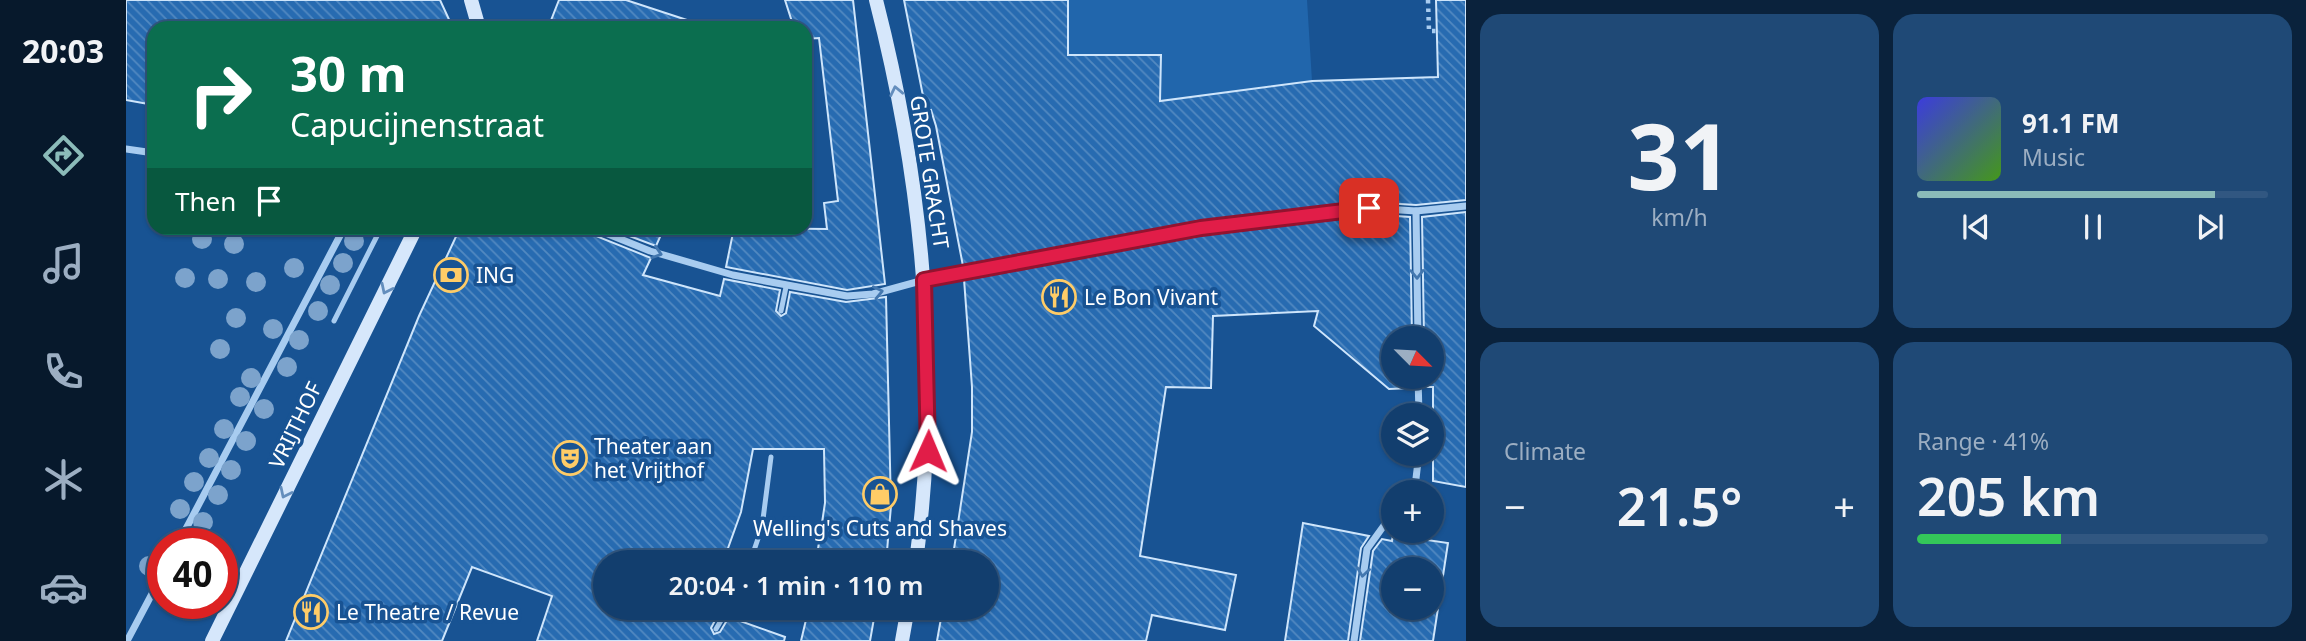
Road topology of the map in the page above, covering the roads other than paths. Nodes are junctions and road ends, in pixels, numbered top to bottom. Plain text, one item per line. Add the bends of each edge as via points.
1 (471, 0) edge
2 (876, 0) edge
3 (477, 21) edge
4 (126, 149) edge
5 (147, 152) edge
6 (1466, 206) edge
7 (1416, 211) junction
8 (340, 235) edge
9 (377, 235) edge
10 (413, 235) edge
11 (610, 235) edge
12 (924, 280) junction
13 (786, 287) junction
14 (781, 311) dead end
15 (334, 321) dead end
16 (1418, 326) edge
17 (771, 457) dead end
18 (186, 528) edge
19 (1381, 530) edge
20 (754, 550) edge
21 (917, 550) edge
22 (147, 603) edge
23 (721, 620) edge
24 (906, 620) edge
25 (716, 629) dead end
26 (127, 641) edge
27 (212, 641) edge
28 (902, 641) edge
29 (1354, 641) edge

1 - 3 street
12 -> 2 street, GROTE GRACHT via 905,133
4 - 5 street
6 - 7 street
7 - 12 street via 1369,208 1201,228
7 -> 16 street
8 - 18 street
9 - 15 lane
10 -> 27 street, VRIJTHOF
11 -> 13 street via 650,251
13 -> 12 street via 847,296
12 - 21 street, GROTE GRACHT via 928,433
13 - 14 lane
17 - 20 lane via 762,527
19 -> 29 street via 1367,549
22 - 26 street
23 - 25 lane
24 - 28 street

